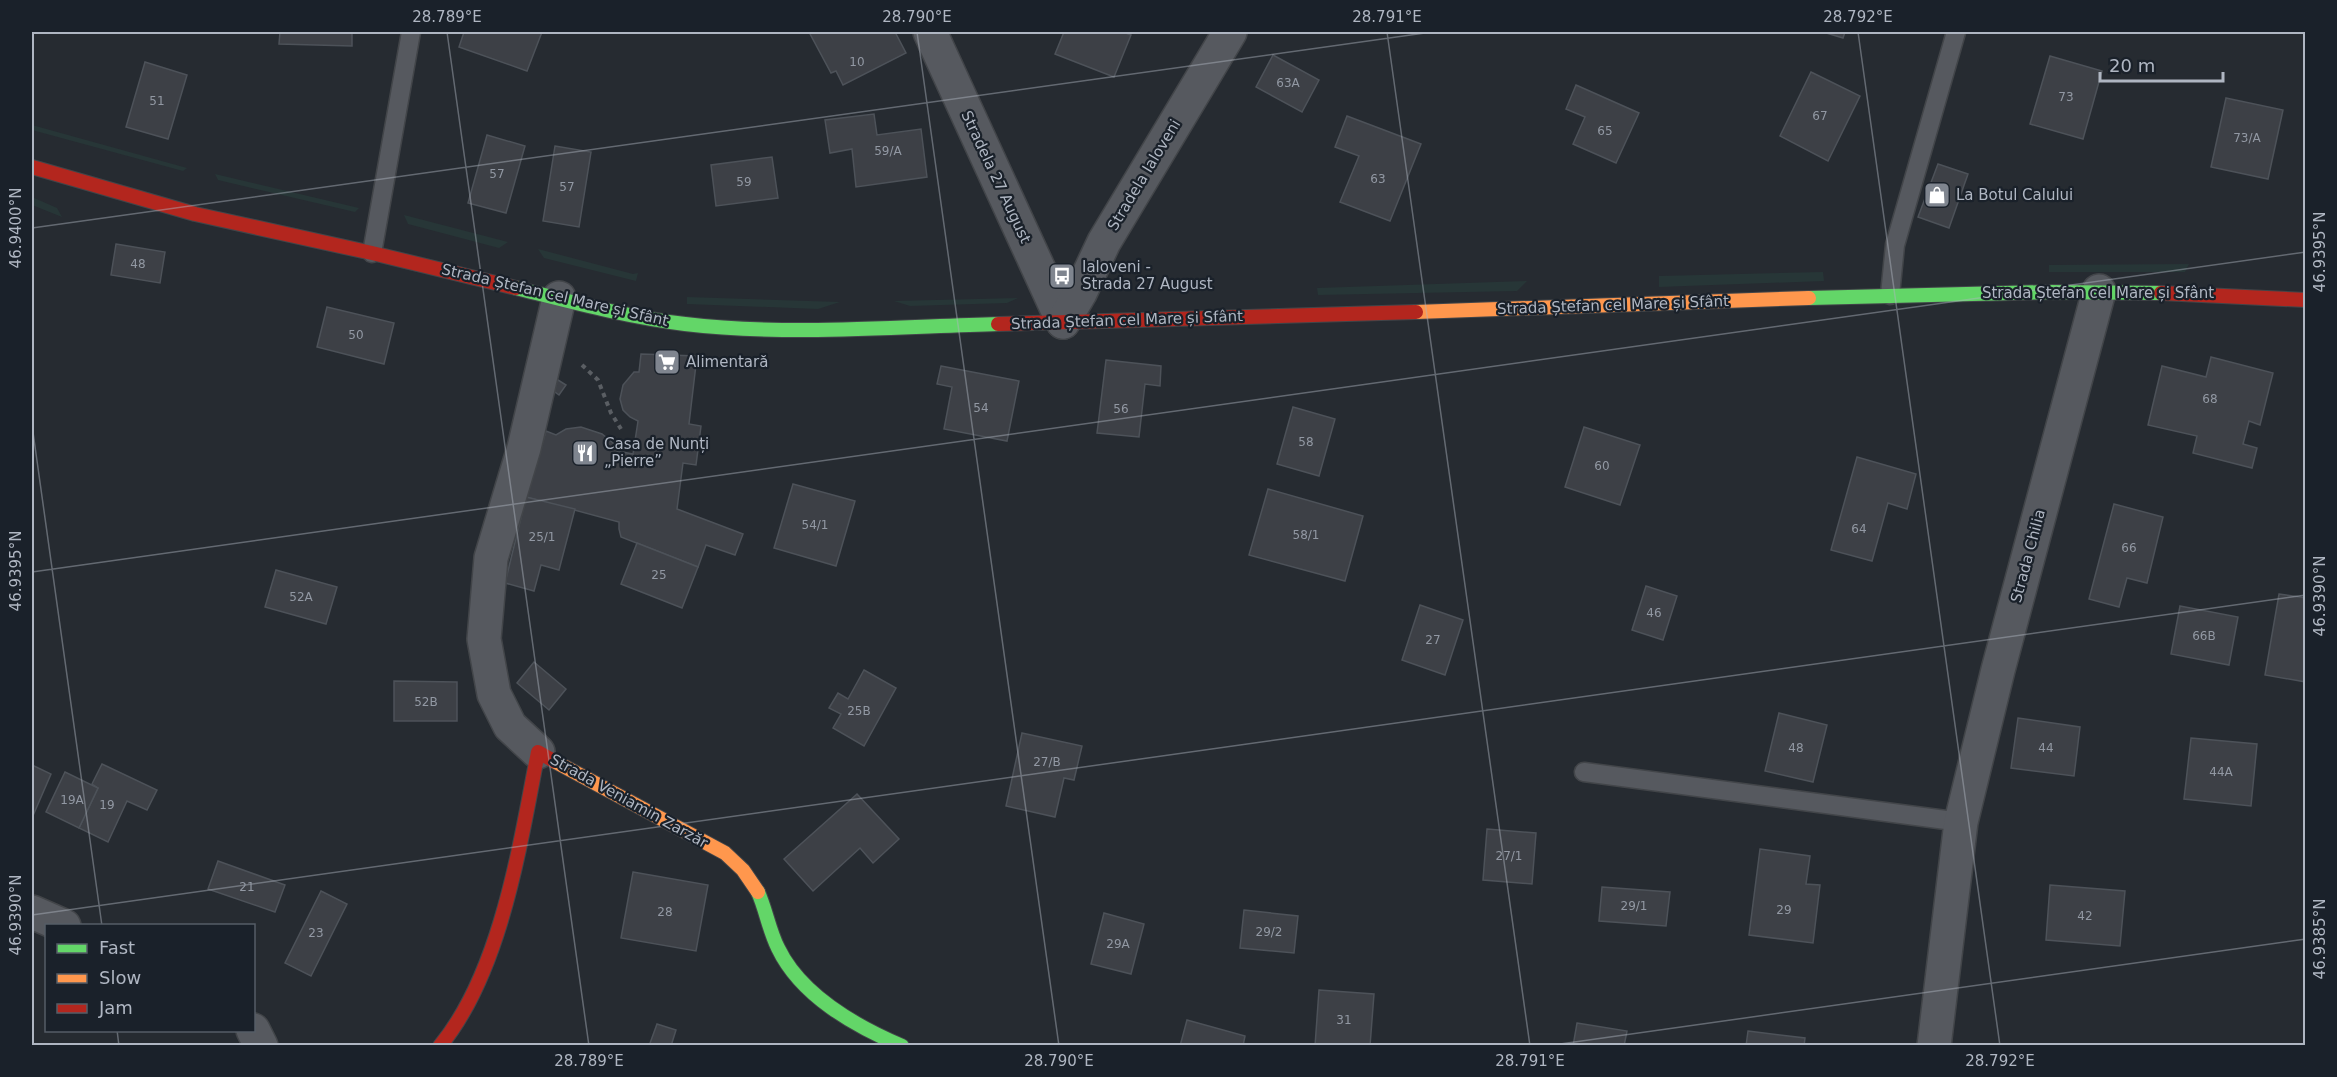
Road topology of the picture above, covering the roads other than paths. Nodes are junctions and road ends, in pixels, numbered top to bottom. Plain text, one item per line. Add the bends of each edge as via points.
1 (411, 32) edge
2 (930, 32) edge
3 (1230, 32) edge
4 (1956, 32) edge
5 (32, 166) edge
6 (372, 253) junction
7 (2099, 291) junction
8 (1890, 295) junction
9 (559, 298) junction
10 (2306, 300) edge
11 (1063, 322) junction
12 (538, 752) junction
13 (1584, 772) dead end
14 (1961, 822) junction
15 (32, 912) edge
16 (59, 924) edge
17 (884, 1042) edge
18 (440, 1046) edge
19 (1934, 1046) edge

1 - 6 lane
2 - 11 street, Stradela 27 August
3 - 11 street, Stradela Ialoveni via 1104,242
4 - 8 lane via 1895,245
5 - 6 main road, Strada Ștefan cel Mare și Sfânt via 195,214
6 - 9 main road, Strada Ștefan cel Mare și Sfânt
7 - 8 main road, Strada Ștefan cel Mare și Sfânt
7 - 10 main road, Strada Ștefan cel Mare și Sfânt via 2218,293
7 - 14 street, Strada Chilia
8 - 11 main road, Strada Ștefan cel Mare și Sfânt
9 - 11 main road, Strada Ștefan cel Mare și Sfânt via 685,324 773,330
9 - 12 street via 524,448 491,558 484,639 494,694 510,726
12 - 17 main road, Strada Veniamin Zarzăr via 725,853 757,891 779,949 792,970 829,1006
12 - 18 main road, Strada Veniamin Zarzăr via 519,853 492,946 472,999
13 - 14 lane
14 - 19 street, Strada Chilia
15 - 16 street

